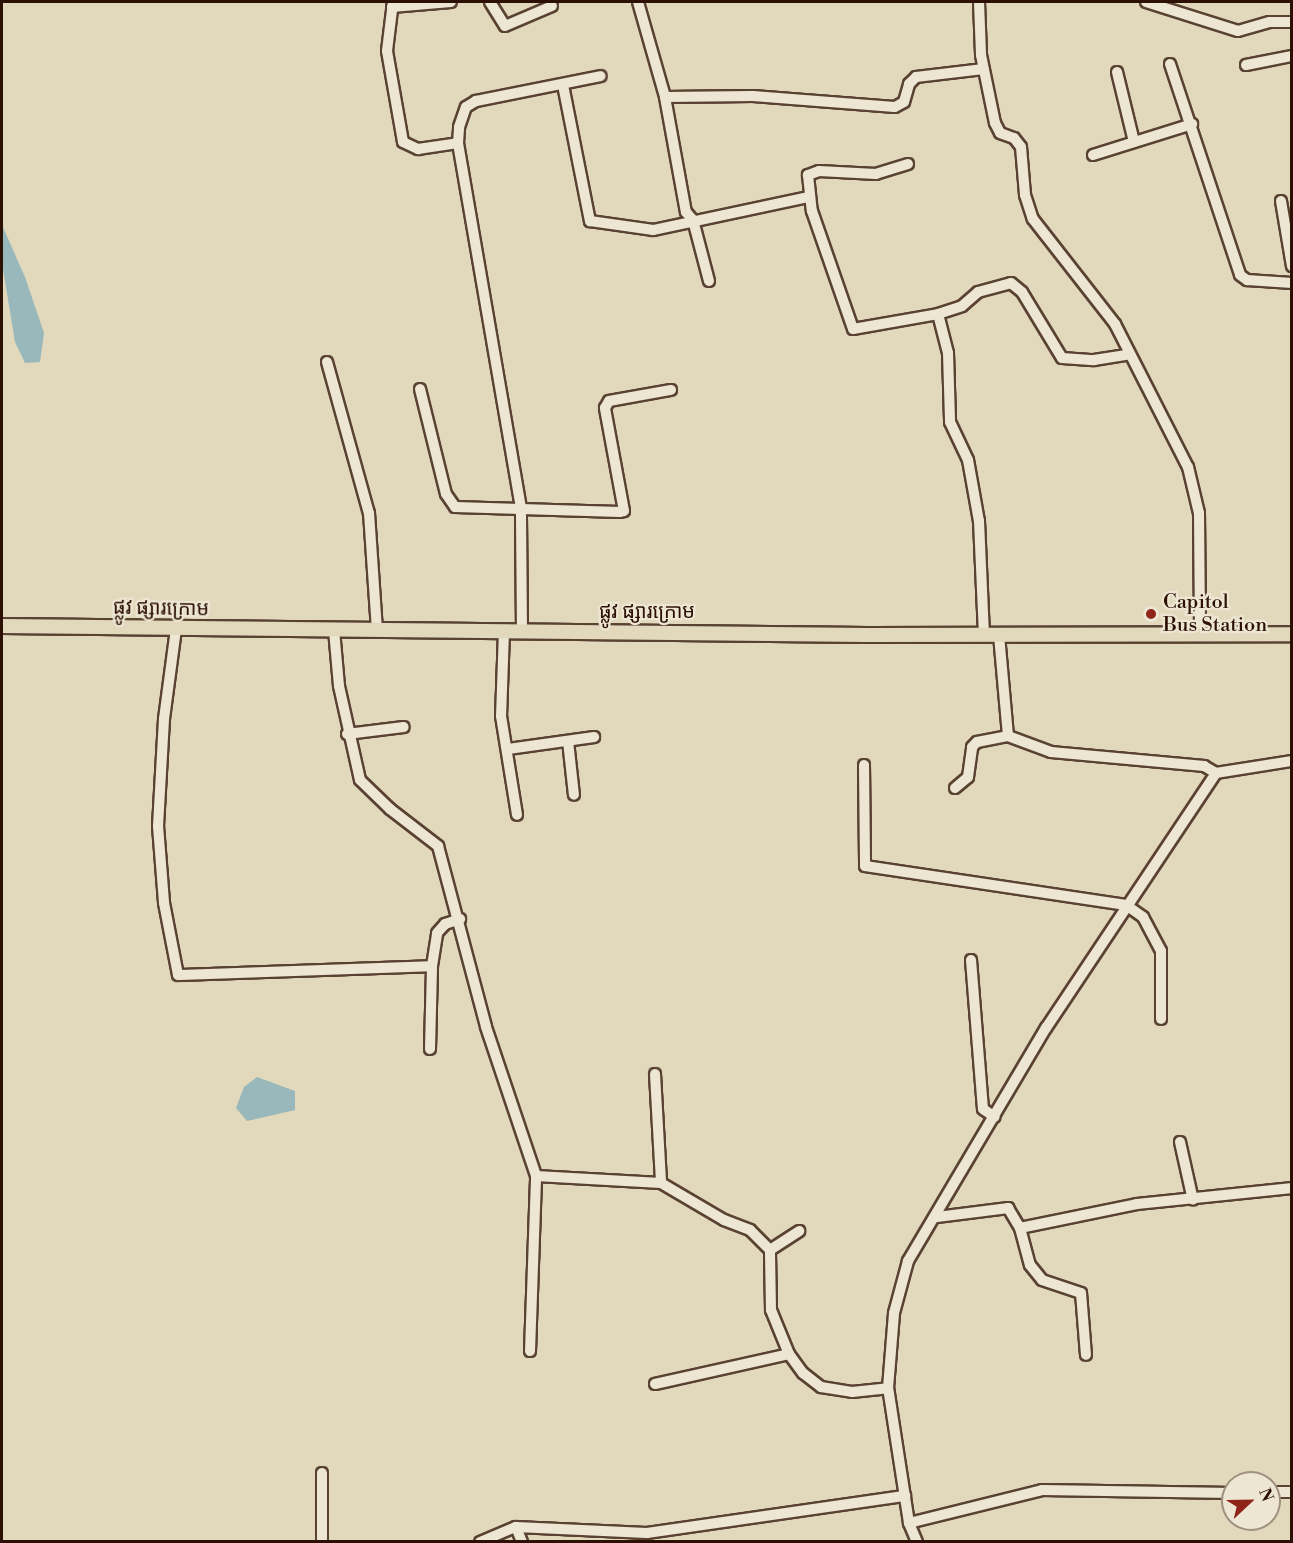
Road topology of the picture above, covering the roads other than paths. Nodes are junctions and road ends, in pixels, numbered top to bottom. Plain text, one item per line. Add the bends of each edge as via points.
1 (451, 2) edge
2 (490, 2) edge
3 (638, 2) edge
4 (979, 2) edge
5 (1146, 2) edge
6 (393, 4) edge
7 (552, 6) dead end
8 (1292, 22) edge
9 (1292, 56) edge
10 (1170, 64) dead end
11 (1246, 65) dead end
12 (984, 69) junction
13 (1117, 72) dead end
14 (601, 76) dead end
15 (562, 85) junction
16 (665, 97) junction
17 (1192, 124) junction
18 (1134, 142) junction
19 (458, 143) junction
20 (1093, 155) dead end
21 (908, 164) dead end
22 (808, 197) junction
23 (1281, 201) dead end
24 (693, 220) junction
25 (1292, 266) edge
26 (709, 281) dead end
27 (1292, 283) edge
28 (938, 314) junction
29 (1130, 354) junction
30 (327, 362) dead end
31 (420, 389) dead end
32 (671, 390) dead end
33 (520, 508) junction
34 (2, 626) edge
35 (176, 629) junction
36 (334, 630) junction
37 (377, 630) junction
38 (504, 631) junction
39 (522, 631) junction
40 (1292, 634) edge
41 (984, 635) junction
42 (999, 635) junction
43 (1200, 636) junction
44 (404, 727) dead end
45 (347, 734) junction
46 (1008, 736) junction
47 (594, 737) dead end
48 (568, 741) junction
49 (508, 749) junction
50 (1292, 761) edge
51 (864, 765) dead end
52 (1216, 772) junction
53 (955, 788) dead end
54 (574, 795) dead end
55 (517, 814) dead end
56 (1126, 905) junction
57 (460, 919) junction
58 (970, 960) dead end
59 (432, 966) junction
60 (1161, 1019) dead end
61 (430, 1049) dead end
62 (654, 1074) dead end
63 (995, 1116) junction
64 (1180, 1142) dead end
65 (536, 1176) junction
66 (661, 1183) junction
67 (1292, 1188) edge
68 (1193, 1200) junction
69 (937, 1217) junction
70 (1020, 1228) junction
71 (799, 1231) dead end
72 (770, 1250) junction
73 (530, 1351) dead end
74 (789, 1354) junction
75 (1086, 1355) dead end
76 (655, 1384) dead end
77 (888, 1388) junction
78 (322, 1473) dead end
79 (1221, 1493) edge
80 (905, 1496) junction
81 (909, 1523) junction
82 (516, 1527) junction
83 (322, 1542) edge
84 (480, 1542) edge
85 (522, 1542) edge
86 (917, 1542) edge

1 - 6 street
2 - 7 street via 505,26
3 - 16 street
4 - 12 street
5 - 8 street via 1238,31 1270,22
6 - 19 street via 387,51 403,142 418,149
9 - 11 street
10 - 17 street
12 - 16 street via 916,77 909,84 904,102 895,107 753,96
12 - 29 street via 998,130 1014,138 1021,147 1026,201 1036,226 1115,324
13 - 18 street
14 - 15 street
15 - 19 street via 470,104 463,112
15 - 24 street via 590,221 644,230
16 - 24 street via 686,212
17 - 18 street
17 - 27 street via 1211,196 1240,275 1247,280
18 - 20 street
19 - 33 street
21 - 22 street via 876,174 813,172 808,175
22 - 24 street
22 - 28 street via 852,329
23 - 25 street
24 - 26 street
28 - 29 street via 962,306 978,292 1011,283 1022,292 1062,358 1094,360
28 - 41 street via 948,360 950,422 968,460 979,520
29 - 43 street via 1165,427 1175,439 1195,488 1199,513
30 - 37 street via 370,523
31 - 33 street via 450,502 455,507
32 - 33 street via 609,401 605,408 624,511
33 - 39 street
34 - 35 main road, ផ្លូវ ផ្សារក្រោម
35 - 36 main road, ផ្លូវ ផ្សារក្រោម
35 - 59 street via 164,719 158,826 164,903 178,975
36 - 37 main road, ផ្លូវ ផ្សារក្រោម
36 - 45 street
37 - 38 main road, ផ្លូវ ផ្សារក្រោម
38 - 39 main road, ផ្លូវ ផ្សារក្រោម
38 - 49 street via 501,716
39 - 41 main road, ផ្លូវ ផ្សារក្រោម
40 - 43 main road, ផ្លូវ ផ្សារក្រោម
41 - 42 main road, ផ្លូវ ផ្សារក្រោម
42 - 43 main road, ផ្លូវ ផ្សារក្រោម
42 - 46 street
44 - 45 street
45 - 57 street via 362,784 438,846
46 - 52 street via 1052,752 1204,766
46 - 53 street via 977,742 970,755 968,777
47 - 48 street
48 - 49 street
48 - 54 street
49 - 55 street
50 - 52 street
51 - 56 street via 865,866
52 - 56 street
56 - 60 street via 1143,918 1161,951
56 - 63 street
57 - 59 street via 437,933
57 - 65 street via 486,1027
58 - 63 street via 983,1109
59 - 61 street
62 - 66 street
63 - 69 street
64 - 68 street
65 - 66 street
65 - 73 street
66 - 72 street via 724,1220 750,1230
67 - 68 street
68 - 70 street via 1137,1204
69 - 70 street via 1008,1208
69 - 77 street via 909,1261 894,1313
70 - 75 street via 1027,1258 1042,1280 1081,1293
71 - 72 street
72 - 74 street via 771,1310
74 - 76 street
74 - 77 street via 803,1373 821,1387 852,1392
77 - 80 street
78 - 83 street
79 - 81 street via 1042,1490
80 - 81 street
80 - 82 street via 647,1533
81 - 86 street
82 - 84 street
82 - 85 street

